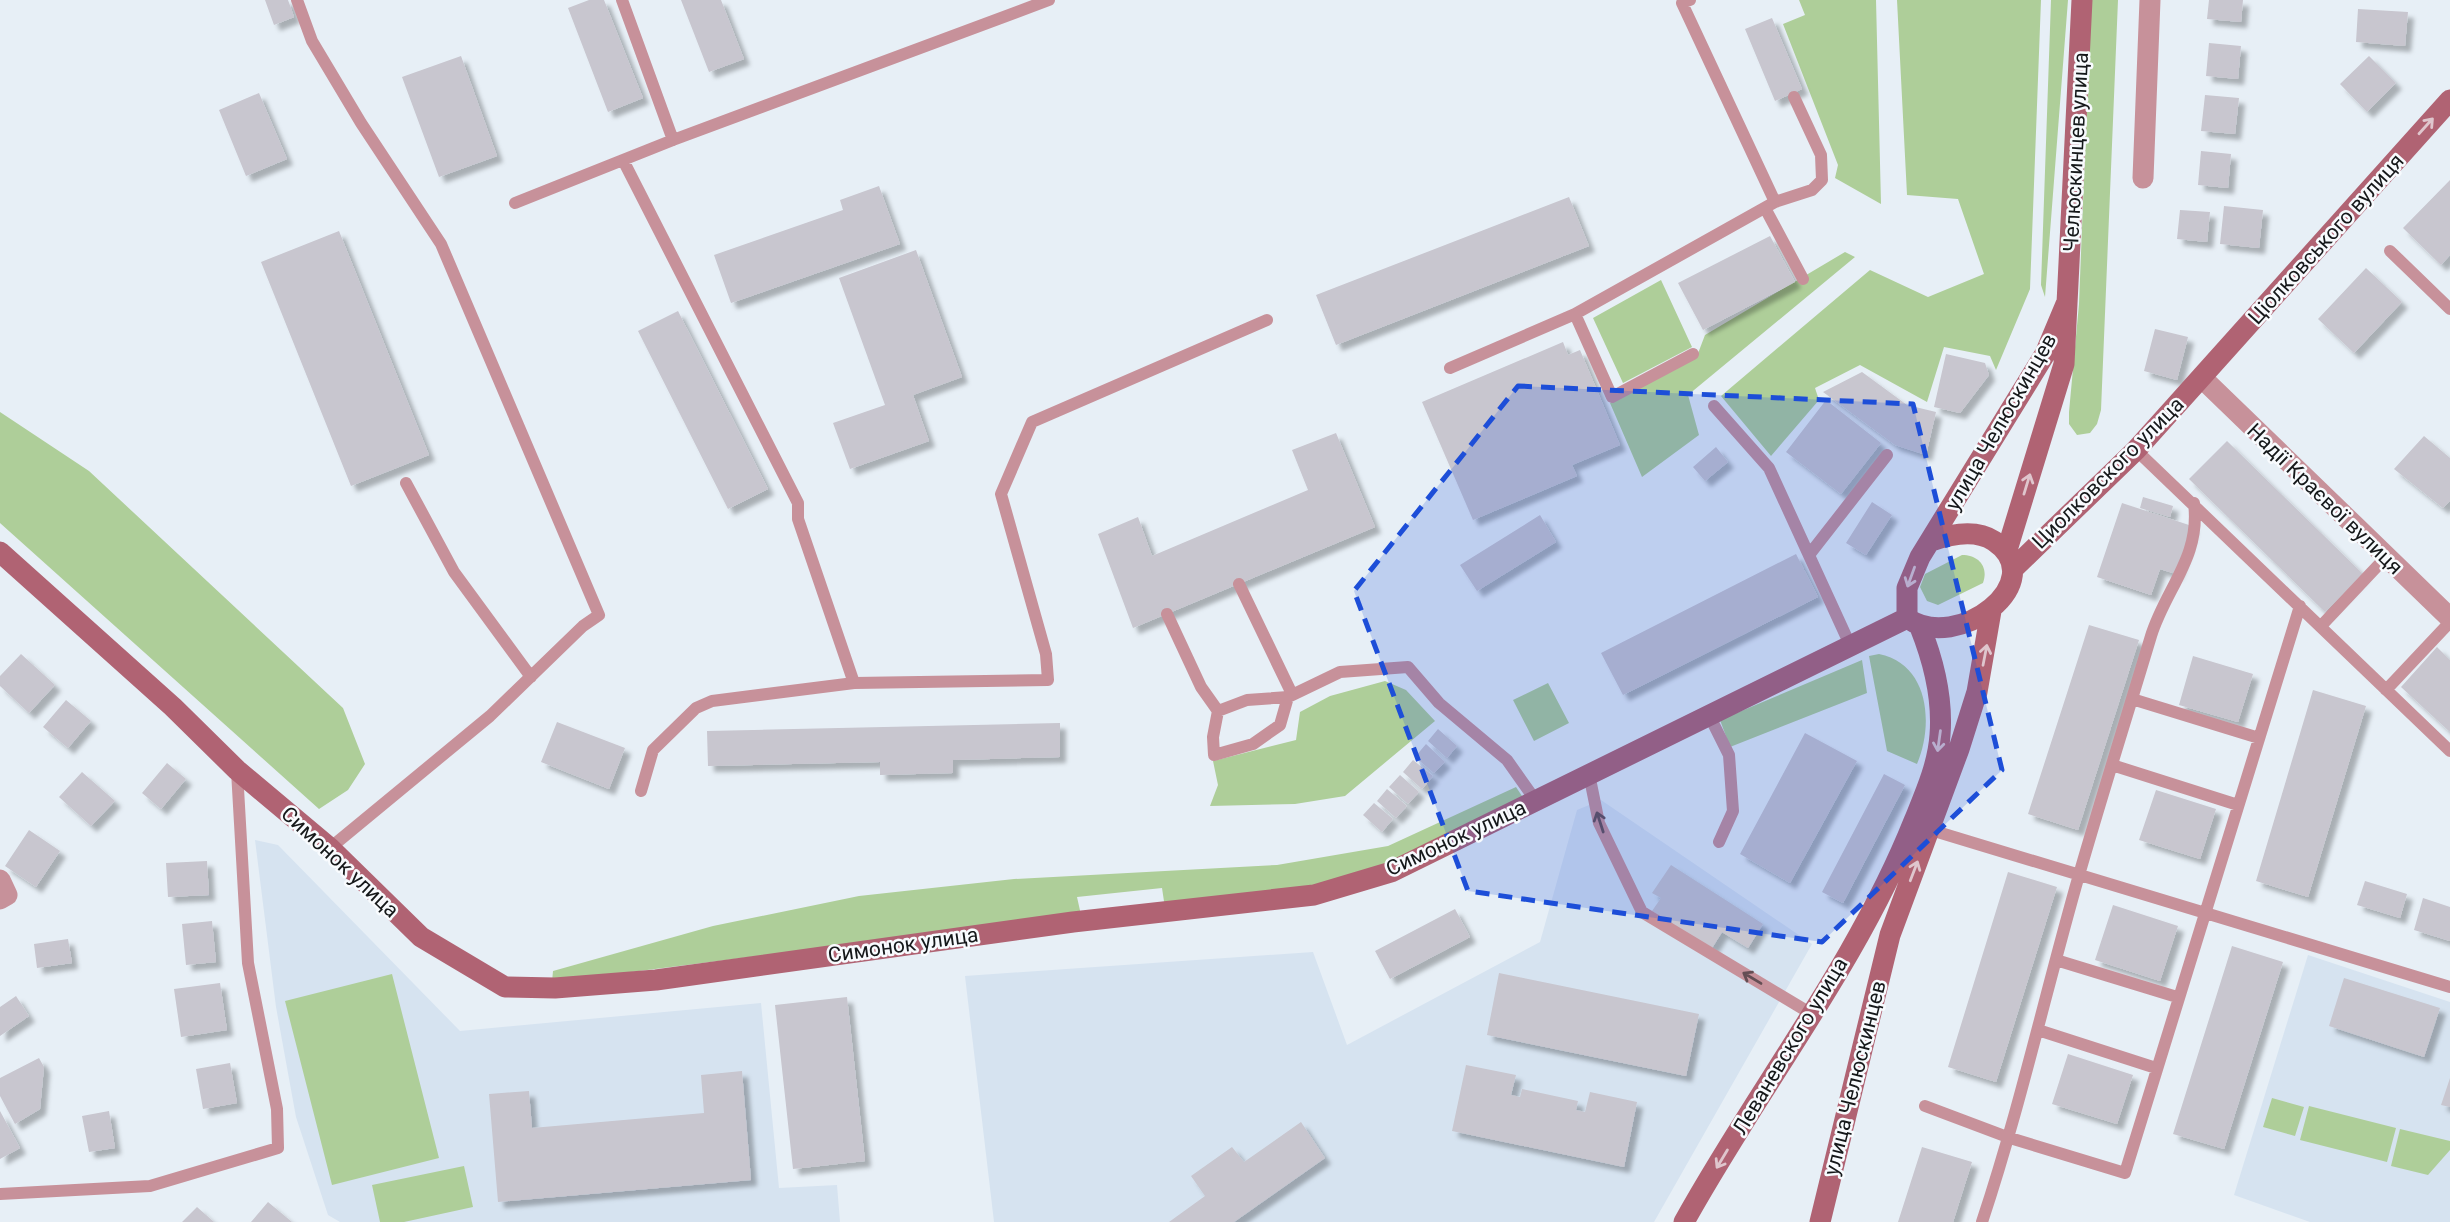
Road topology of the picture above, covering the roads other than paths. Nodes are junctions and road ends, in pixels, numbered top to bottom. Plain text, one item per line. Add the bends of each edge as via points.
1 (297, 0) edge
2 (622, 0) edge
3 (1049, 0) edge
4 (2082, 0) edge
5 (2150, 0) edge
6 (1685, 1) edge
7 (1794, 97) dead end
8 (2450, 100) edge
9 (673, 140) junction
10 (623, 160) junction
11 (2143, 178) dead end
12 (515, 203) dead end
13 (1770, 205) junction
14 (2390, 251) dead end
15 (1803, 279) dead end
16 (2066, 304) junction
17 (2450, 309) edge
18 (1575, 314) junction
19 (1267, 320) dead end
20 (1693, 354) dead end
21 (1450, 368) dead end
22 (2202, 378) junction
23 (1714, 406) dead end
24 (2136, 450) junction
25 (1887, 455) dead end
26 (406, 484) dead end
27 (2194, 503) junction
28 (1931, 541) junction
29 (0, 552) edge
30 (1809, 555) junction
31 (2386, 557) junction
32 (2010, 559) junction
33 (1239, 584) dead end
34 (2300, 606) junction
35 (1991, 611) junction
36 (1167, 614) dead end
37 (2450, 620) edge
38 (1913, 622) junction
39 (2321, 626) junction
40 (1851, 647) junction
41 (531, 677) junction
42 (854, 683) junction
43 (2386, 690) junction
44 (1290, 696) junction
45 (2132, 699) junction
46 (1218, 711) junction
47 (1709, 715) junction
48 (2259, 738) junction
49 (2450, 751) edge
50 (2112, 765) junction
51 (237, 770) junction
52 (1589, 774) junction
53 (641, 791) dead end
54 (1536, 801) junction
55 (2238, 805) junction
56 (1931, 830) junction
57 (1719, 842) dead end
58 (330, 848) junction
59 (2079, 875) junction
60 (0, 880) edge
61 (0, 899) edge
62 (2204, 913) junction
63 (1864, 925) junction
64 (1890, 935) junction
65 (2056, 960) junction
66 (2450, 987) edge
67 (2177, 997) junction
68 (1810, 1013) junction
69 (2038, 1030) junction
70 (2156, 1068) junction
71 (1925, 1106) dead end
72 (2010, 1138) junction
73 (0, 1194) edge
74 (1684, 1222) edge
75 (1820, 1222) edge
76 (1982, 1222) edge

1 - 41 lane via 312,41 360,123 441,244 599,615
2 - 9 lane
3 - 9 lane
4 - 16 main road, Челюскинцев улица
5 - 11 street
6 - 13 lane
7 - 13 lane via 1821,155 1822,180 1812,190
22 -> 8 main road, Ціолковського вулиця
9 - 10 lane
10 - 12 lane
10 - 42 lane via 798,503 798,519
13 - 15 lane
13 - 18 lane
14 - 17 lane
16 - 28 main road, улица Челюскинцев via 2045,354
32 -> 16 main road, улица Челюскинцев via 2064,364
18 - 20 lane via 1612,397
18 - 21 lane
19 - 42 lane via 1032,422 1001,494 1046,654 1048,680
22 - 24 main road, Циолковского улица
22 - 31 street, Надії Краєвої вулиця
23 - 30 lane via 1769,468
24 - 27 lane
24 - 32 main road, Циолковского улица
25 - 30 lane
26 - 41 lane via 454,572
27 - 34 lane
27 - 45 lane via 2197,526 2185,564 2154,629
28 - 32 main road via 1951,534 1988,537
28 -> 38 main road via 1912,572 1905,604
29 - 51 main road, Симонок улица
30 - 40 lane
31 - 37 street, Надії Краєвої вулиця
31 - 39 lane
32 - 35 main road via 2008,590
33 - 44 lane
34 - 39 lane
34 - 48 lane
35 - 38 main road via 1941,629
56 -> 35 main road, улица Челюскинцев via 1977,692
36 - 46 lane via 1201,687
37 - 43 lane
38 - 40 main road, Симонок улица
38 -> 63 main road, Леваневского улица via 1932,656 1940,737 1932,775 1895,869
39 - 43 lane
40 - 47 main road, Симонок улица
41 - 58 lane via 491,716
42 - 53 lane via 712,701 696,708 653,750
43 - 49 lane
44 - 46 lane via 1247,700
44 - 46 lane via 1280,725 1253,744 1214,755
44 - 54 lane via 1340,672 1408,667 1439,703 1507,760
45 - 48 lane
45 - 50 lane
47 - 52 main road, Симонок улица
47 - 57 lane via 1730,769 1733,811
48 - 55 lane
50 - 55 lane
50 - 59 lane
51 - 58 main road, Симонок улица
51 - 73 lane via 248,963 277,1109 278,1147 150,1186
52 - 54 main road, Симонок улица
68 -> 52 lane via 1642,912 1599,823
54 - 58 main road, Симонок улица via 1391,872 1314,895 555,988 505,986 421,937
55 - 62 lane
56 - 59 lane
64 -> 56 main road, улица Челюскинцев
59 - 62 lane
59 - 65 lane
60 - 61 street via 7,895
62 - 66 lane
62 - 67 lane
63 - 64 main road via 1881,924
63 - 68 main road, Леваневского улица
64 - 75 main road, улица Челюскинцев
65 - 67 lane
65 - 69 lane
67 - 70 lane
68 -> 74 main road, Леваневского улица
69 - 70 lane
69 - 72 lane
70 - 72 lane via 2130,1177
71 - 72 lane
72 - 76 lane

